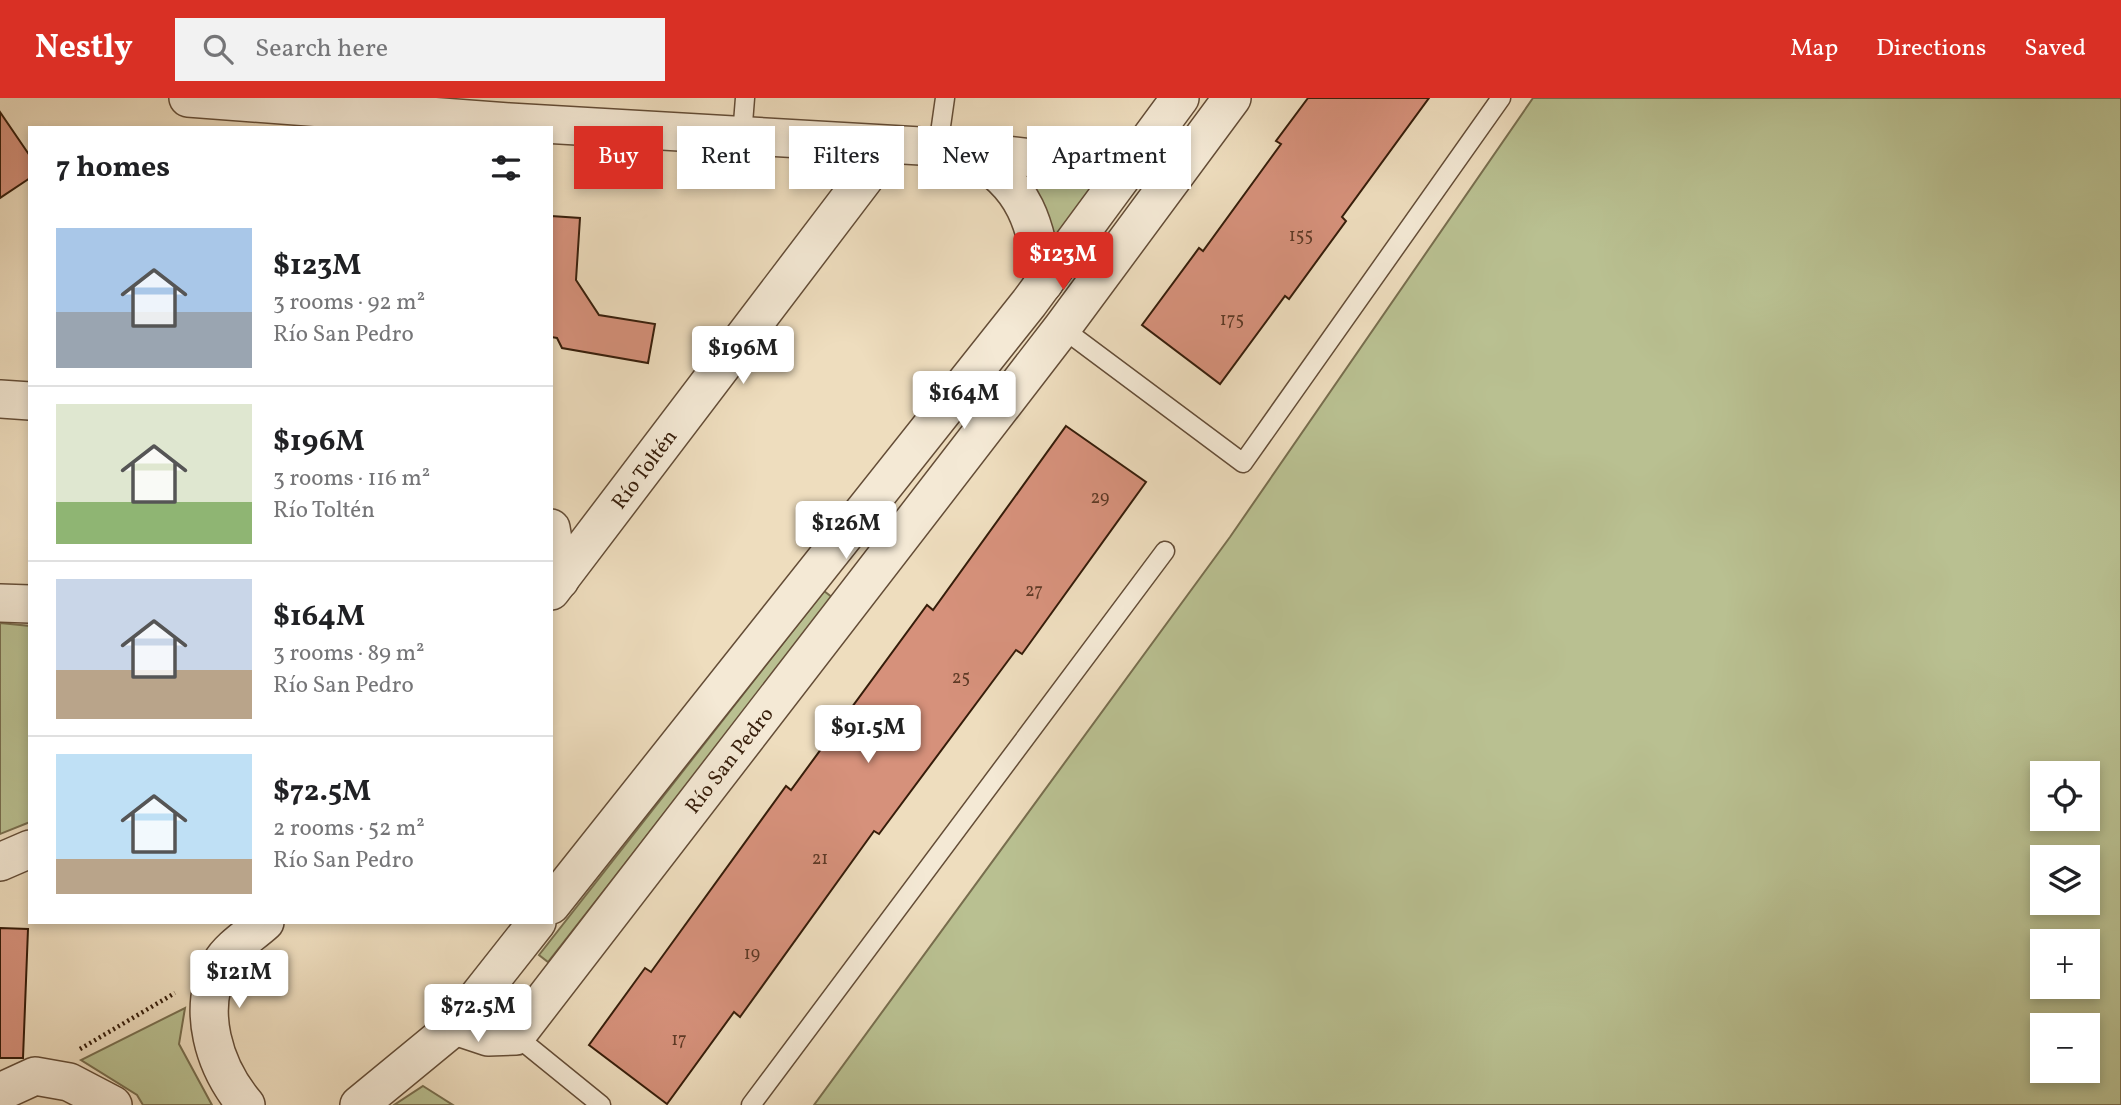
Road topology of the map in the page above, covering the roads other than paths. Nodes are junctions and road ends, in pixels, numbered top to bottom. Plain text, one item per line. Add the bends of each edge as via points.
1 (188, 98) edge
2 (745, 98) edge
3 (944, 98) edge
4 (1180, 98) edge
5 (1232, 98) edge
6 (1501, 98) edge
7 (306, 102) edge
8 (510, 110) edge
9 (742, 126) edge
10 (948, 126) edge
11 (1159, 126) edge
12 (677, 129) edge
13 (1013, 186) edge
14 (856, 189) edge
15 (1111, 189) edge
16 (1036, 293) junction
17 (1062, 328) junction
18 (0, 399) edge
19 (28, 401) edge
20 (553, 551) edge
21 (1165, 551) dead end
22 (556, 585) edge
23 (0, 603) edge
24 (28, 604) edge
25 (28, 850) edge
26 (0, 862) edge
27 (553, 902) edge
28 (263, 924) edge
29 (535, 924) edge
30 (455, 1026) junction
31 (516, 1036) junction
32 (0, 1091) edge
33 (114, 1105) edge
34 (246, 1105) edge
35 (359, 1105) edge
36 (601, 1105) edge
37 (751, 1105) edge

1 - 7 street
2 - 9 lane
3 - 10 lane
4 - 11 street
5 - 17 street, Río San Pedro
6 - 17 lane via 1244,463
7 - 8 street
8 - 12 street
13 - 16 street via 1038,239
14 - 22 street, Río Toltén
15 - 16 street
16 - 17 street
16 - 27 street
17 - 31 street, Río San Pedro
18 - 19 street
20 - 22 street
21 - 37 lane
23 - 24 street
25 - 26 street
28 - 34 street via 222,960 211,996 213,1045 221,1068
29 - 30 street
30 - 31 street via 488,1037
30 - 35 street
31 - 36 lane
32 - 33 street via 35,1076 69,1082

